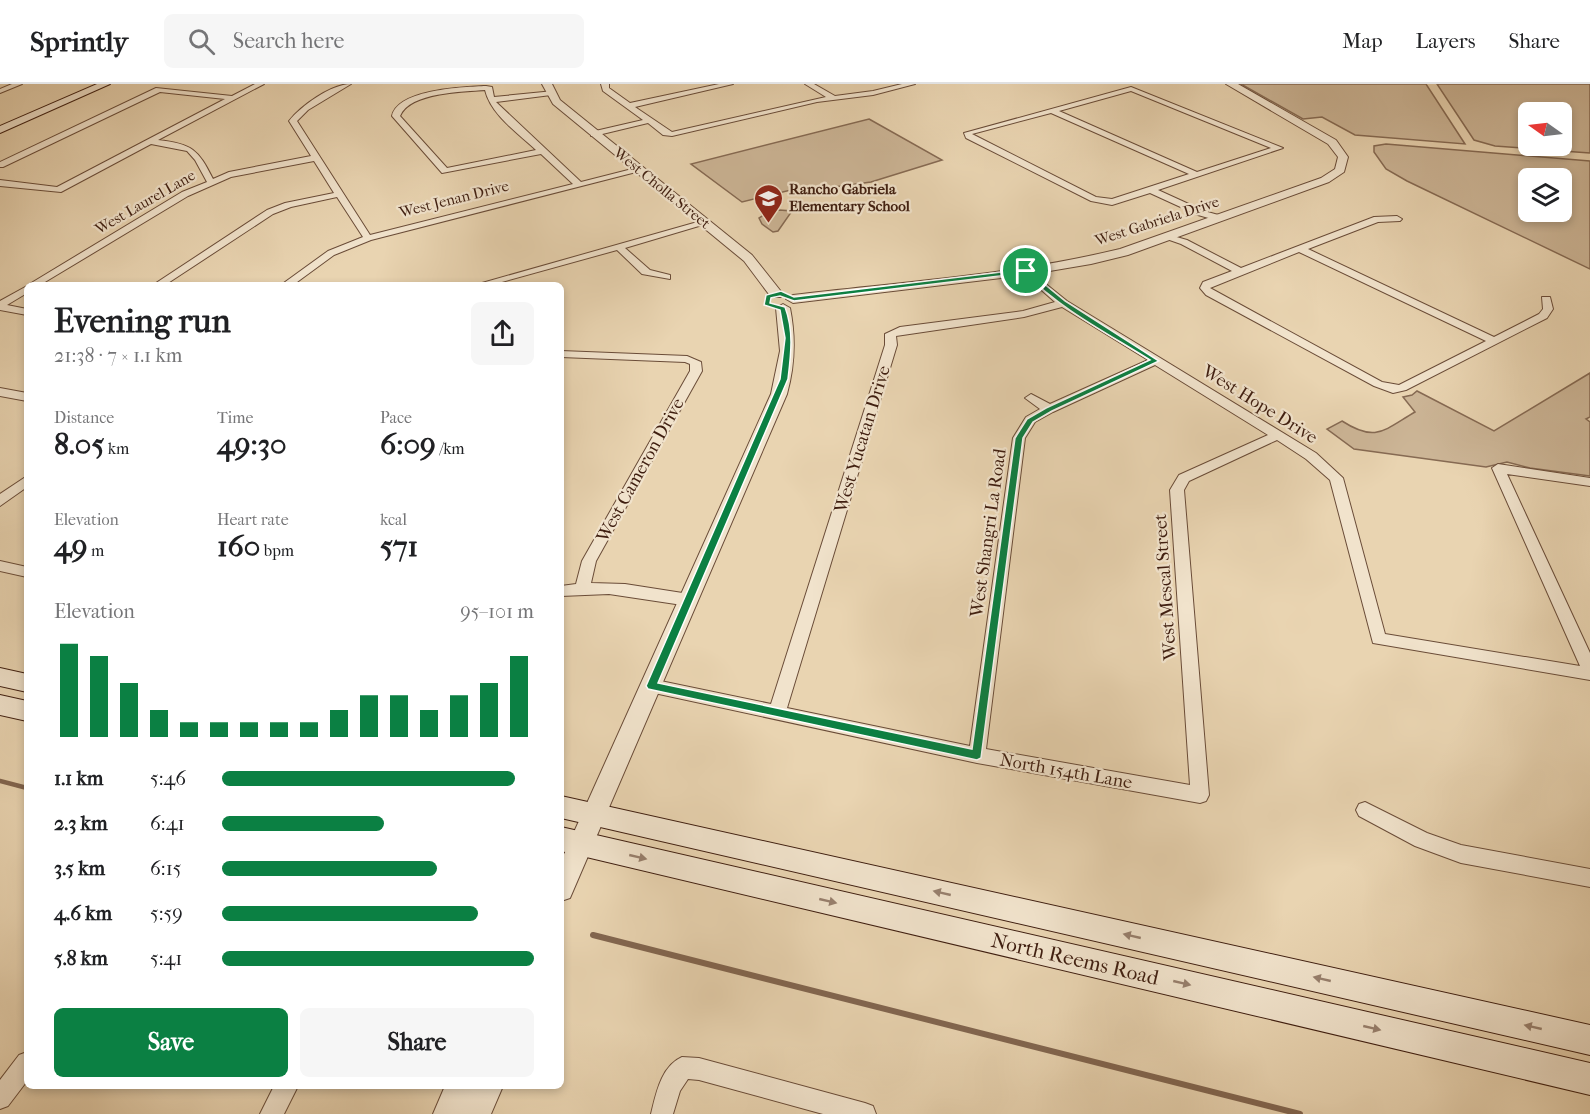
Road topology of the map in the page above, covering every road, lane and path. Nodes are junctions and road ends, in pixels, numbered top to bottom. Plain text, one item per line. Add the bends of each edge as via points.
1 (18, 84) edge
2 (105, 84) edge
3 (260, 84) edge
4 (347, 84) edge
5 (605, 84) edge
6 (729, 84) edge
7 (809, 84) edge
8 (911, 84) edge
9 (1231, 84) edge
10 (549, 89) edge
11 (0, 92) edge
12 (232, 98) junction
13 (834, 98) junction
14 (491, 100) junction
15 (628, 106) junction
16 (1051, 110) junction
17 (649, 121) junction
18 (0, 130) edge
19 (594, 134) junction
20 (150, 142) junction
21 (542, 151) junction
22 (315, 158) junction
23 (0, 165) edge
24 (640, 170) junction
25 (1197, 175) junction
26 (211, 182) junction
27 (0, 183) edge
28 (579, 184) junction
29 (62, 188) junction
30 (79, 188) dead end
31 (1156, 188) junction
32 (340, 194) junction
33 (1219, 218) junction
34 (1397, 219) dead end
35 (704, 223) junction
36 (1166, 237) junction
37 (368, 238) junction
38 (620, 248) junction
39 (1299, 249) junction
40 (1026, 271) junction
41 (1236, 273) junction
42 (666, 278) dead end
43 (511, 281) edge
44 (38, 282) edge
45 (163, 282) edge
46 (290, 282) edge
47 (24, 291) edge
48 (1546, 299) dead end
49 (788, 303) junction
50 (1063, 303) junction
51 (0, 306) edge
52 (24, 311) edge
53 (1495, 341) junction
54 (564, 354) edge
55 (1155, 361) junction
56 (0, 392) edge
57 (24, 396) edge
58 (1031, 398) dead end
59 (1049, 409) junction
60 (1276, 436) junction
61 (24, 482) edge
62 (1590, 482) edge
63 (0, 501) edge
64 (0, 566) edge
65 (24, 571) edge
66 (582, 588) junction
67 (564, 591) edge
68 (689, 600) junction
69 (1590, 672) edge
70 (0, 677) edge
71 (24, 682) edge
72 (651, 686) junction
73 (0, 705) edge
74 (24, 710) edge
75 (777, 712) junction
76 (977, 755) junction
77 (1200, 795) joint
78 (564, 808) edge
79 (1365, 810) dead end
80 (594, 815) junction
81 (571, 841) edge
82 (564, 875) edge
83 (1590, 878) edge
84 (1590, 1040) edge
85 (24, 1067) edge
86 (1590, 1078) edge
87 (285, 1089) edge
88 (459, 1089) edge
89 (487, 1089) edge
90 (0, 1098) edge
91 (271, 1114) edge
92 (448, 1114) edge
93 (476, 1114) edge
94 (662, 1114) edge
95 (865, 1114) edge

1 - 11 street
2 - 18 main road
3 - 12 street
4 - 22 street via 305,108 293,121
5 - 15 street
6 - 15 street
7 - 13 street
8 - 13 street
9 - 33 street, West Gabriela Drive via 1325,136 1341,151 1343,162 1340,170 1325,180
10 - 14 street
10 - 19 street, West Cholla Street via 556,102
12 - 20 street
12 - 23 street via 159,90
13 - 17 street via 672,134
14 - 21 street
14 - 21 street via 486,88 435,94 404,104 396,116 445,171
15 - 17 street
16 - 25 street
16 - 25 street via 1131,89 1279,148
16 - 31 street via 968,133 1094,200 1106,203
17 - 19 street
19 - 24 street, West Cholla Street
20 - 26 street via 194,150
20 - 29 street
21 - 28 street
22 - 26 street, West Laurel Lane
22 - 32 street
24 - 28 street, West Jenan Drive
24 - 35 street, West Cholla Street
25 - 31 street
26 - 44 street, West Laurel Lane
27 - 29 street
28 - 37 street, West Jenan Drive
29 - 30 street
31 - 33 street via 1201,213
32 - 37 street
32 - 45 street via 270,212
33 - 36 street, West Gabriela Drive
34 - 39 street via 1377,219
35 - 38 street
35 - 49 street, West Cholla Street via 748,258 776,294 765,301 769,306
36 - 40 street, West Gabriela Drive via 1100,258
36 - 41 street via 1174,245
37 - 46 street, West Jenan Drive via 331,253
38 - 42 street via 646,272
38 - 43 street
39 - 41 street
39 - 53 street
40 - 49 street, West Gabriela Drive
40 - 50 street, West Hope Drive
41 - 53 street via 1205,288 1378,384 1394,389
47 - 51 street
48 - 53 street via 1548,309 1543,316
49 - 68 street via 784,379
50 - 55 street, West Hope Drive
50 - 75 street, West Yucatan Drive via 1031,313 890,334 891,345
51 - 52 street
54 - 66 street, West Cameron Drive via 687,360 695,362 696,371 590,561
55 - 59 street, West Shangri La Road
55 - 60 street, West Hope Drive
56 - 57 street
58 - 59 street
59 - 76 street, West Shangri La Road via 1030,420 1019,438
60 - 69 street, West Hope Drive via 1311,456 1336,478 1379,639
60 - 77 street, West Mescal Street via 1184,478 1177,490
61 - 63 street
62 - 69 street via 1498,468
64 - 65 street
66 - 67 street
66 - 68 street via 635,590
68 - 72 street
70 - 71 main road
72 - 75 street, North 154th Lane
72 - 80 street
73 - 74 main road
75 - 76 street, North 154th Lane
76 - 77 street, North 154th Lane
78 - 80 main road, North Reems Road
79 - 83 street via 1422,840 1461,854
80 - 81 street
84 -> 80 main road, North Reems Road
81 - 82 street
81 -> 86 main road, North Reems Road
85 - 90 street
87 - 91 street
88 - 92 street
89 - 93 street
94 - 95 street via 670,1086 682,1068 699,1069

